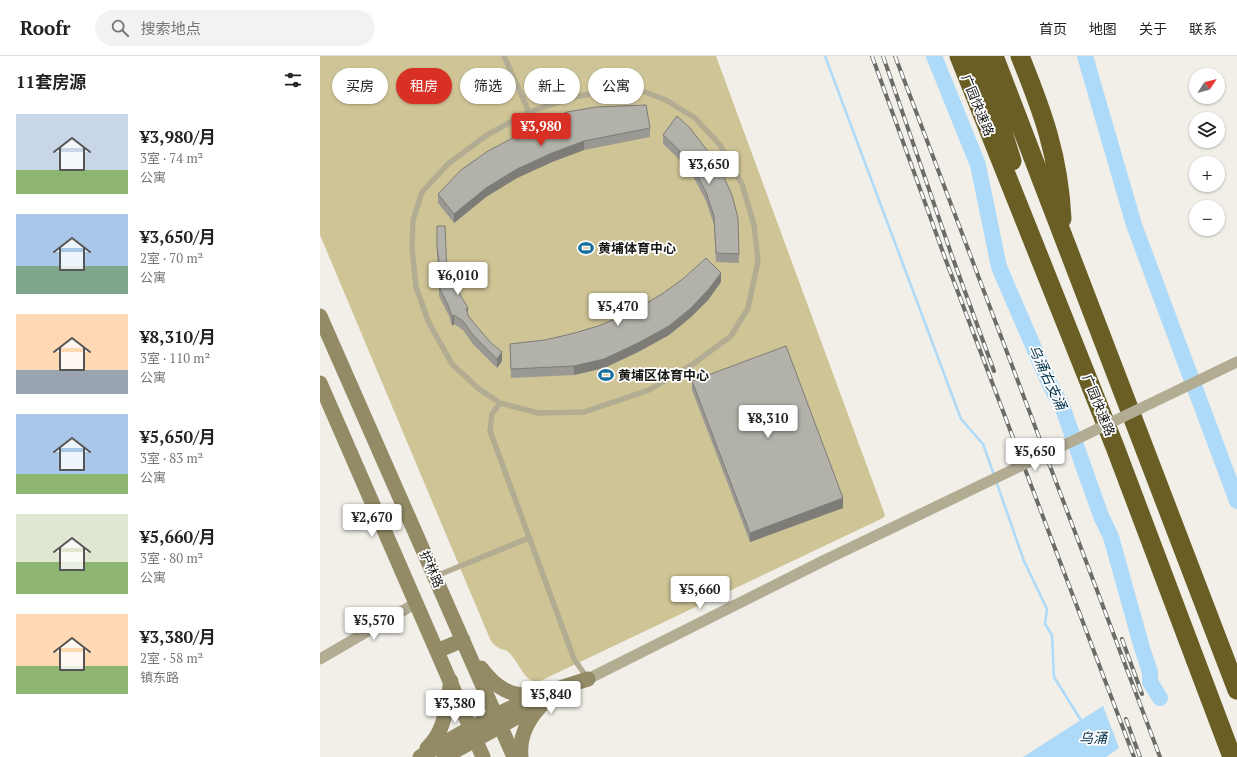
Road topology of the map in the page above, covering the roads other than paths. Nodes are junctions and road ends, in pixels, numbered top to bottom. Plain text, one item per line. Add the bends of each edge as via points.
1 (504, 56) edge
2 (959, 56) edge
3 (979, 56) edge
4 (994, 56) edge
5 (1020, 56) edge
6 (529, 112) junction
7 (1062, 234) junction
8 (1043, 266) junction
9 (320, 316) edge
10 (1237, 362) edge
11 (320, 383) edge
12 (500, 403) junction
13 (529, 538) junction
14 (436, 576) junction
15 (416, 604) junction
16 (463, 640) junction
17 (437, 651) junction
18 (470, 654) junction
19 (320, 659) edge
20 (588, 679) junction
21 (451, 681) junction
22 (1237, 690) edge
23 (541, 699) junction
24 (498, 721) junction
25 (473, 733) junction
26 (419, 757) edge
27 (444, 757) edge
28 (483, 757) edge
29 (514, 757) edge
30 (521, 757) edge
31 (1232, 757) edge

1 - 6 lane
2 - 8 highway, 广园快速路
3 - 8 highway
4 - 7 highway, 广园快速路
5 - 7 highway via 1049,131 1061,188
6 - 12 lane via 487,135 448,164 422,192 412,220 416,287 428,323 452,364 479,389
6 - 12 lane via 574,97 613,90 635,90 666,100 695,118 720,145 742,184 754,225 758,262 748,308 731,336 693,364 649,390 584,412 538,413
7 - 22 highway, 广园快速路
8 - 31 highway, 广园快速路 via 1115,447
9 - 14 main road, 护林路
10 - 20 street, bridge via 823,561
11 - 15 main road
12 - 13 lane via 492,414 490,431
13 - 14 lane
13 - 20 lane via 574,659
14 - 16 main road, 护林路
15 - 17 main road
15 - 19 street
16 - 17 main road
16 - 18 main road, 护林路
17 - 21 main road
18 - 23 main road via 491,681 501,688
18 - 24 main road, 护林路
20 - 23 main road
21 - 25 main road
21 - 26 main road via 440,733
23 - 24 main road
23 - 30 main road via 529,719 522,740
24 - 25 main road
24 - 29 main road, 护林路
25 - 26 main road
25 - 27 main road
25 - 28 main road

